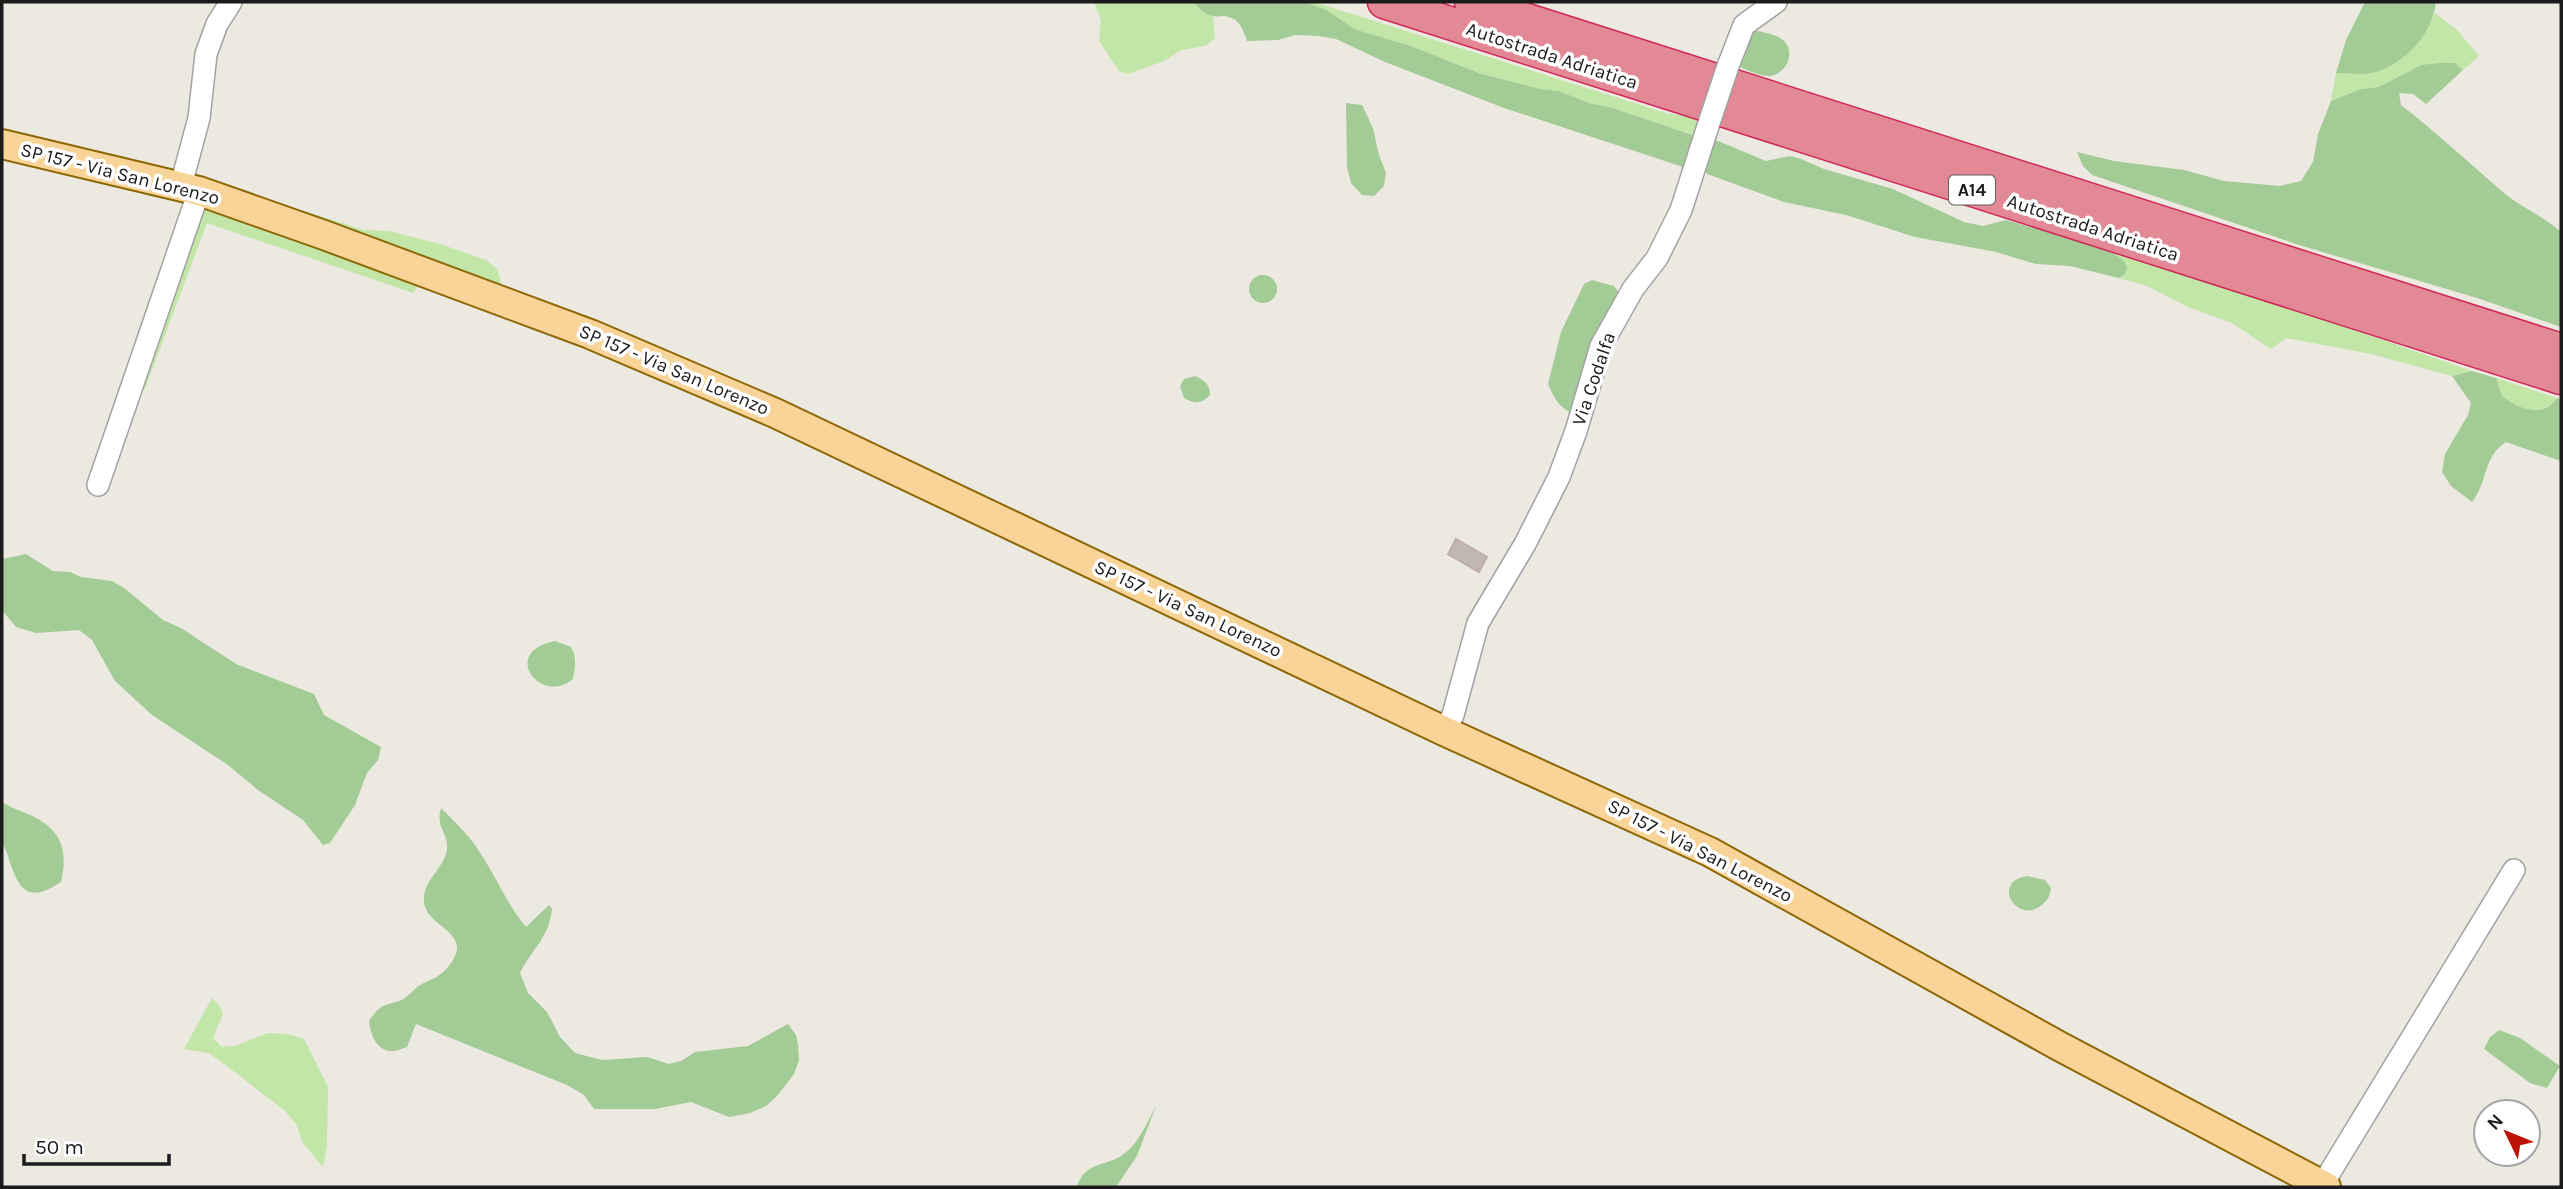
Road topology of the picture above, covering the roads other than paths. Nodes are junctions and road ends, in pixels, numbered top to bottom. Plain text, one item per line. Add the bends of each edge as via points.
1 (230, 2) edge
2 (1384, 2) edge
3 (1471, 2) edge
4 (1776, 2) edge
5 (2, 144) edge
6 (190, 188) junction
7 (2561, 350) edge
8 (2561, 378) edge
9 (98, 485) dead end
10 (1444, 731) junction
11 (2514, 870) dead end
12 (2323, 1187) edge

1 - 6 street via 206,54
2 - 8 highway, Autostrada Adriatica / A14
3 - 7 highway, Autostrada Adriatica / A14
4 - 10 street, Via Codalfa, bridge via 1744,25 1681,210 1657,258 1633,289 1601,346 1559,477 1478,623 1453,715
5 - 6 main road, SP 157 - Via San Lorenzo
6 - 9 street
6 - 10 main road, SP 157 - Via San Lorenzo via 590,334 763,407
10 - 12 main road, SP 157 - Via San Lorenzo via 1710,852
11 - 12 street

